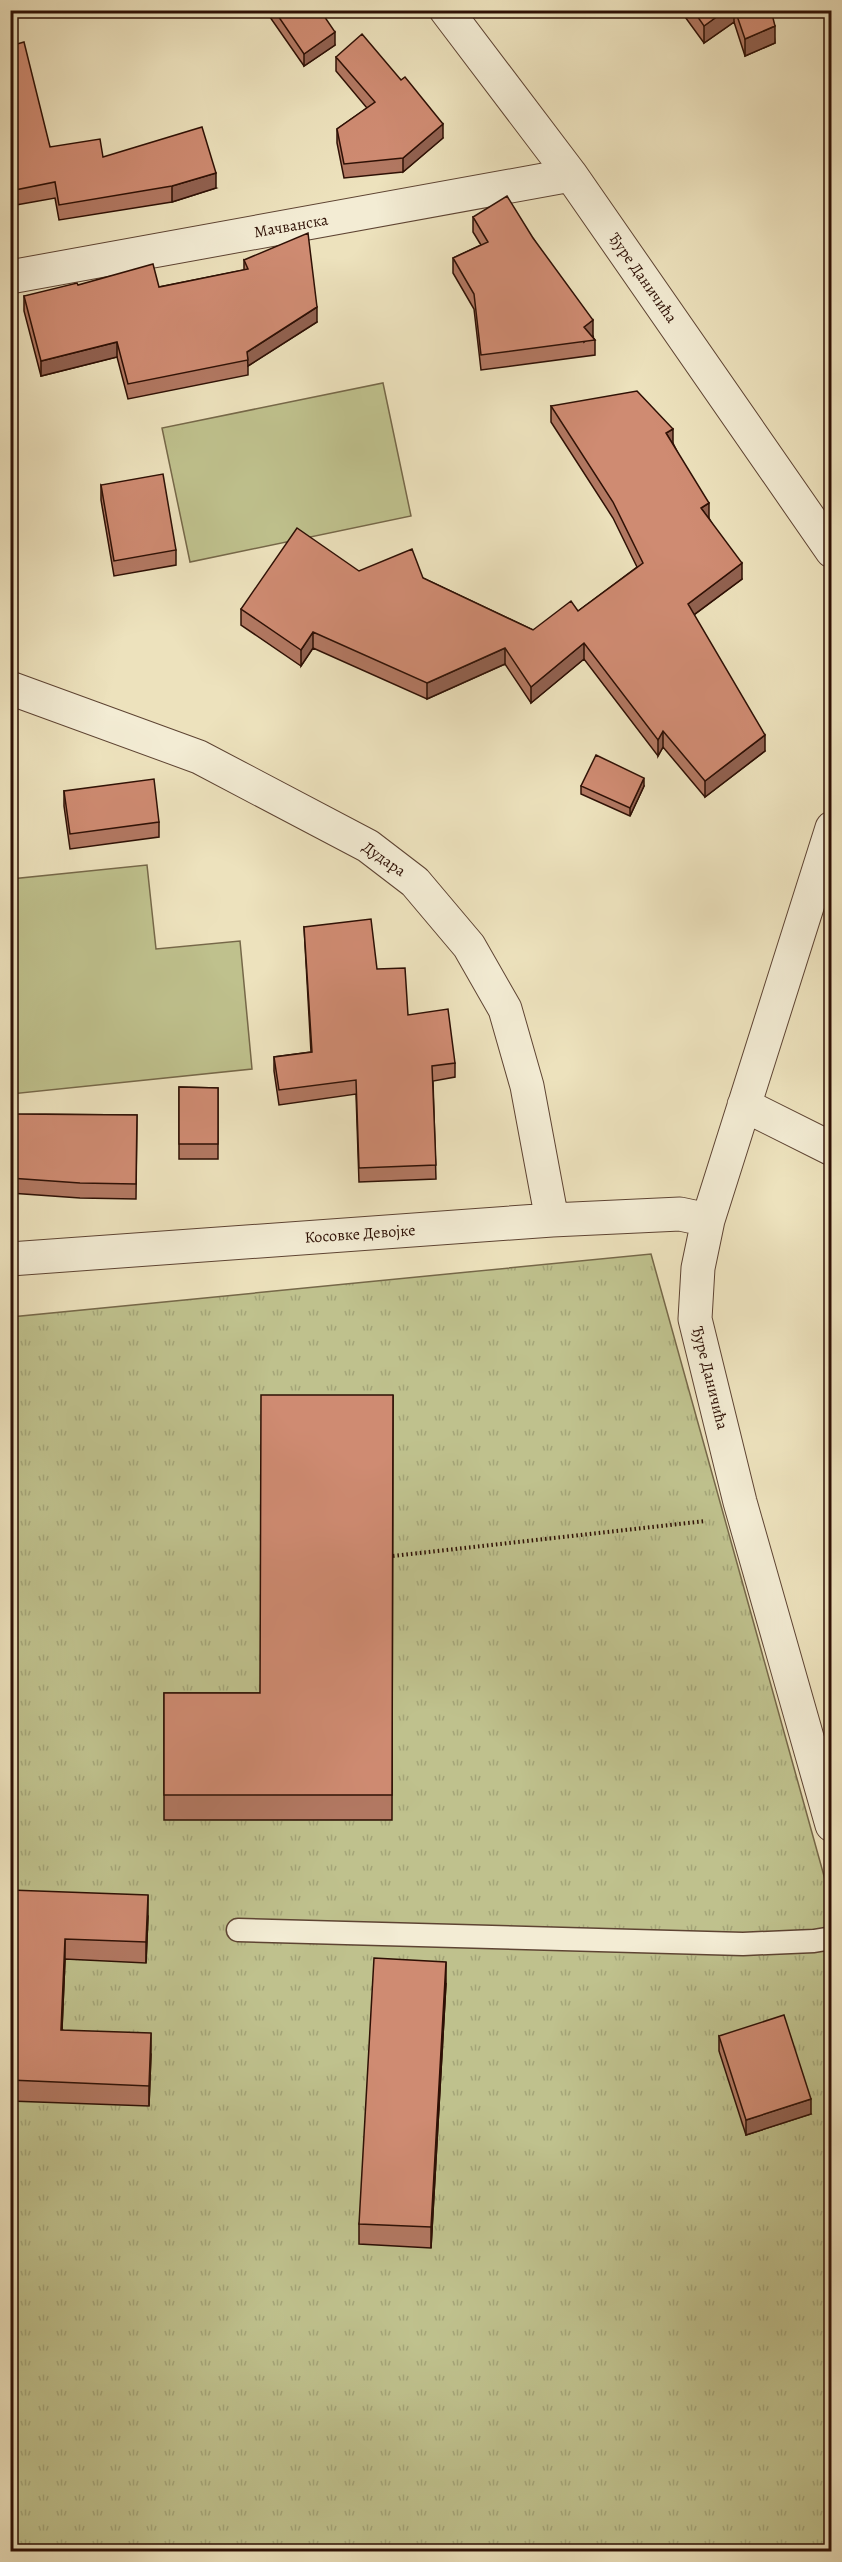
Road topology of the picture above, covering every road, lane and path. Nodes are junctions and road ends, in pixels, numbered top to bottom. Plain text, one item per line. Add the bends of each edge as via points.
1 (446, 10) edge
2 (571, 175) junction
3 (10, 277) edge
4 (831, 551) edge
5 (10, 688) edge
6 (831, 828) edge
7 (744, 1105) junction
8 (831, 1149) edge
9 (552, 1220) junction
10 (708, 1220) junction
11 (10, 1259) edge
12 (740, 1502) junction
13 (393, 1556) edge
14 (831, 1825) edge
15 (238, 1930) dead end
16 (831, 1938) edge

1 - 2 street, Ђуре Даничића
2 - 3 street, Мачванска
2 - 4 street, Ђуре Даничића
5 - 9 street, Дудара via 199,758 368,846 415,882 470,946 505,1009 527,1086
6 - 7 street, Ђуре Даничића
7 - 8 street
7 - 10 street, Ђуре Даничића
9 - 10 street, Косовке Девојке via 680,1214
9 - 11 street, Косовке Девојке
10 - 12 street, Ђуре Даничића via 698,1268 696,1319
12 - 13 path via 730,1512 700,1524
12 - 14 street, Ђуре Даничића
15 - 16 lane via 743,1944

